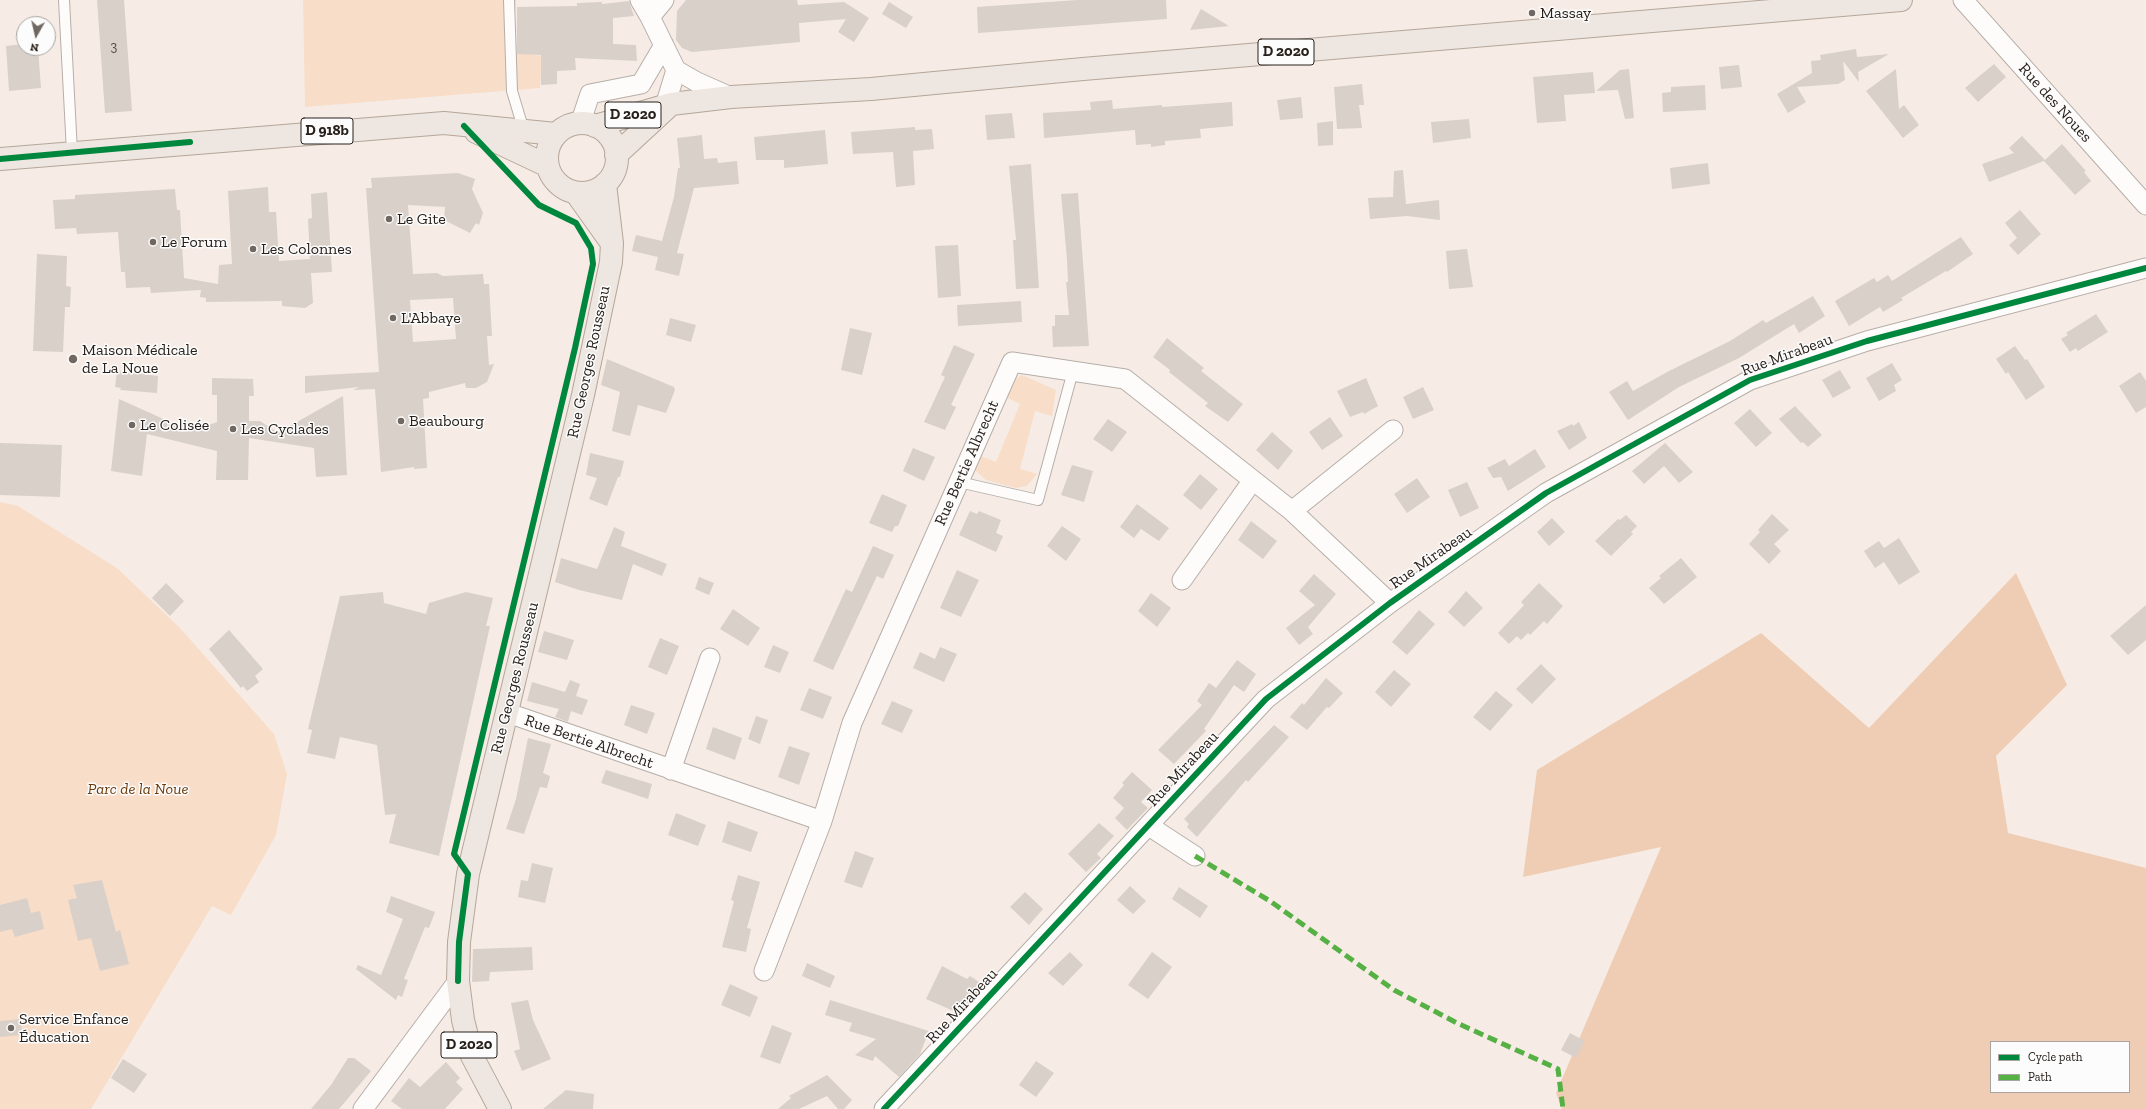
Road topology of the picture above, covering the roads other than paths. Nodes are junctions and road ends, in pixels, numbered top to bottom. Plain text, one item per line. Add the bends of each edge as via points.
1 (64, 0) edge
2 (509, 0) edge
3 (640, 0) edge
4 (664, 0) edge
5 (1901, 0) edge
6 (1963, 0) edge
7 (650, 17) junction
8 (664, 45) junction
9 (676, 70) junction
10 (732, 97) junction
11 (668, 105) junction
12 (588, 125) junction
13 (464, 126) junction
14 (524, 131) junction
15 (556, 134) junction
16 (72, 152) junction
17 (616, 155) junction
18 (0, 159) edge
19 (548, 166) junction
20 (605, 184) junction
21 (576, 193) junction
22 (2146, 205) edge
23 (612, 243) junction
24 (2146, 268) edge
25 (1073, 371) junction
26 (1393, 430) dead end
27 (1253, 480) junction
28 (959, 482) junction
29 (1292, 511) junction
30 (1182, 580) dead end
31 (1390, 603) junction
32 (710, 658) dead end
33 (508, 713) junction
34 (671, 770) junction
35 (822, 821) junction
36 (1149, 826) junction
37 (1195, 856) dead end
38 (764, 971) dead end
39 (458, 981) junction
40 (497, 1107) edge
41 (363, 1109) edge
42 (884, 1109) edge

1 - 16 lane
2 - 14 lane via 512,90
3 - 7 street
4 - 7 street
5 - 10 main road, D 2020 via 1098,67 871,89
6 - 22 street, Rue des Noues
7 - 8 street
8 - 9 street
8 - 12 street via 641,84 590,94
9 - 10 street
9 - 11 street
10 - 11 main road, D 2020
11 - 12 main road, D 2020
11 - 17 main road, D 2020
12 - 15 main road via 563,128
12 - 17 main road via 610,138
13 - 14 main road, D 918b
13 - 16 main road, D 918b via 444,123 395,126
13 - 19 main road, D 918b
14 - 15 main road, D 918b
15 - 19 main road via 547,155
16 - 18 main road, D 918b
17 - 20 main road via 616,166
19 - 21 main road via 559,185
20 - 21 main road via 586,193
20 - 23 main road, Rue Georges Rousseau / D 2020
21 - 23 main road
23 - 33 main road, Rue Georges Rousseau / D 2020 via 611,262 588,373
24 - 31 street, Rue Mirabeau via 1867,341 1750,380 1546,493
25 - 27 street, Rue Bertie Albrecht via 1125,379
25 - 28 street, Rue Bertie Albrecht via 1012,362
25 - 28 lane via 1038,500
26 - 29 street
27 - 29 street, Rue Bertie Albrecht
27 - 30 street
28 - 35 street, Rue Bertie Albrecht via 852,723
29 - 31 street, Rue Bertie Albrecht
31 - 36 street, Rue Mirabeau via 1266,699
32 - 34 street, Rue Bertie Albrecht
33 - 34 street, Rue Bertie Albrecht
33 - 39 main road, Rue Georges Rousseau / D 2020 via 468,874 459,942
34 - 35 street, Rue Bertie Albrecht
35 - 38 street, Rue Bertie Albrecht
36 - 37 street
36 - 42 street, Rue Mirabeau
39 - 40 main road, Rue Georges Rousseau / D 2020 via 463,1020 472,1056
39 - 41 street

